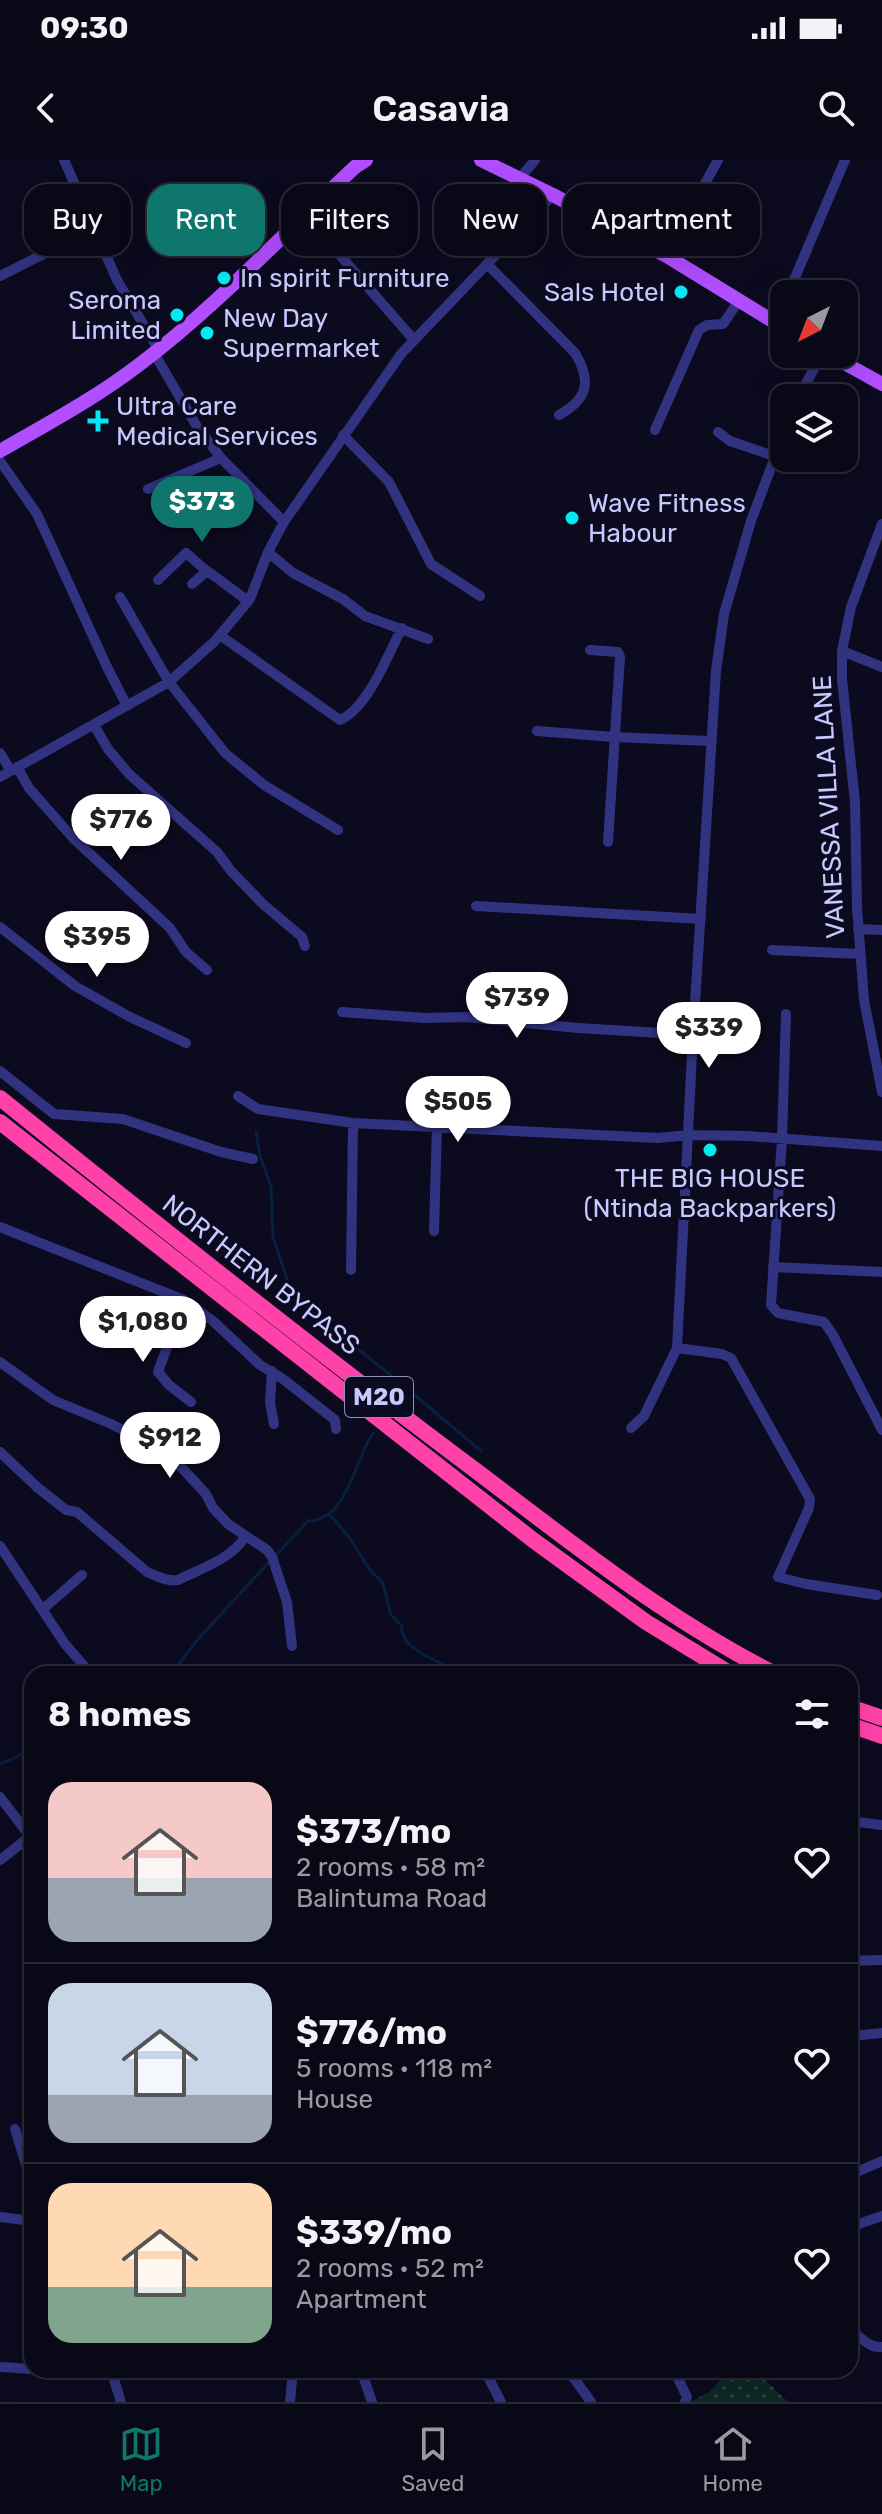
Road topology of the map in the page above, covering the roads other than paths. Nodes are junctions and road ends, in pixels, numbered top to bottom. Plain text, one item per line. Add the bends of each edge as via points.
1 (64, 160) edge
2 (481, 160) edge
3 (535, 160) edge
4 (718, 160) edge
5 (845, 160) edge
6 (360, 162) edge
7 (519, 179) junction
8 (75, 184) edge
9 (336, 184) edge
10 (705, 184) edge
11 (553, 195) junction
12 (563, 200) edge
13 (281, 236) edge
14 (40, 256) edge
15 (107, 256) edge
16 (341, 256) edge
17 (667, 256) edge
18 (488, 265) junction
19 (0, 276) edge
20 (794, 280) edge
21 (738, 302) junction
22 (770, 320) edge
23 (414, 340) junction
24 (156, 351) junction
25 (852, 368) edge
26 (882, 384) edge
27 (559, 415) dead end
28 (655, 430) dead end
29 (718, 432) dead end
30 (343, 435) junction
31 (0, 451) edge
32 (770, 455) edge
33 (221, 458) junction
34 (0, 461) edge
35 (770, 467) edge
36 (148, 489) dead end
37 (284, 522) junction
38 (882, 524) edge
39 (268, 552) junction
40 (207, 571) junction
41 (158, 580) dead end
42 (192, 584) dead end
43 (480, 596) dead end
44 (120, 597) dead end
45 (248, 601) junction
46 (402, 628) junction
47 (221, 636) junction
48 (428, 639) dead end
49 (590, 650) dead end
50 (842, 651) junction
51 (882, 667) edge
52 (169, 682) junction
53 (127, 706) junction
54 (94, 725) junction
55 (537, 731) dead end
56 (614, 737) junction
57 (710, 741) junction
58 (0, 753) edge
59 (14, 769) junction
60 (0, 777) edge
61 (338, 830) dead end
62 (608, 842) dead end
63 (476, 906) dead end
64 (701, 919) junction
65 (0, 927) edge
66 (858, 929) junction
67 (882, 930) edge
68 (305, 946) dead end
69 (772, 950) dead end
70 (860, 954) junction
71 (207, 970) dead end
72 (342, 1012) dead end
73 (786, 1014) dead end
74 (693, 1035) junction
75 (186, 1043) dead end
76 (0, 1071) edge
77 (882, 1092) edge
78 (238, 1096) dead end
79 (0, 1098) edge
80 (0, 1122) edge
81 (353, 1123) junction
82 (437, 1126) junction
83 (689, 1135) junction
84 (782, 1139) junction
85 (882, 1146) edge
86 (253, 1159) dead end
87 (0, 1227) edge
88 (434, 1231) dead end
89 (773, 1267) junction
90 (351, 1270) dead end
91 (882, 1272) edge
92 (184, 1300) junction
93 (677, 1348) junction
94 (0, 1362) edge
95 (272, 1371) junction
96 (191, 1402) dead end
97 (274, 1424) dead end
98 (631, 1428) dead end
99 (336, 1429) dead end
100 (882, 1430) edge
101 (0, 1452) edge
102 (246, 1536) junction
103 (0, 1546) edge
104 (82, 1575) dead end
105 (877, 1595) dead end
106 (43, 1609) junction
107 (292, 1646) dead end
108 (84, 1666) edge
109 (718, 1666) edge
110 (760, 1666) edge
111 (858, 1710) edge
112 (882, 1718) edge
113 (858, 1728) edge
114 (882, 1736) edge
115 (0, 1797) edge
116 (858, 1822) edge
117 (882, 1825) edge
118 (24, 1828) edge
119 (24, 1839) edge
120 (0, 1860) edge
121 (882, 1960) edge
122 (858, 1961) edge
123 (882, 2033) edge
124 (858, 2035) edge
125 (15, 2129) dead end
126 (24, 2158) edge
127 (882, 2161) edge
128 (858, 2172) edge
129 (882, 2216) edge
130 (0, 2217) edge
131 (24, 2220) edge
132 (858, 2224) edge
133 (858, 2335) edge
134 (882, 2347) edge
135 (0, 2367) edge
136 (24, 2368) edge
137 (114, 2378) edge
138 (292, 2378) edge
139 (364, 2378) edge
140 (489, 2378) edge
141 (574, 2378) edge
142 (678, 2378) edge
143 (121, 2402) edge
144 (290, 2402) edge
145 (372, 2402) edge
146 (501, 2402) edge
147 (591, 2402) edge
148 (685, 2402) edge

1 - 8 street
2 - 7 main road
3 - 7 street
4 - 10 street
5 - 20 street
6 - 9 main road
7 - 11 main road
11 - 12 main road
11 - 18 street
13 - 24 main road
14 - 19 street
15 - 24 street
16 - 23 street
17 - 21 main road
18 - 23 street
18 - 27 street via 584,368 586,385 576,406
21 - 22 main road
21 - 28 street via 723,324 699,330
23 - 30 street
24 - 31 main road
24 - 33 street via 196,425
25 - 26 main road
29 - 32 street
30 - 37 street
30 - 43 street via 389,482 431,564
33 - 36 street
33 - 37 street
34 - 53 street via 37,514
35 - 57 street via 724,614
37 - 39 street
38 - 50 street, VANESSA VILLA LANE via 851,607
39 - 45 street
39 - 46 street via 365,616
40 - 41 street via 186,553
40 - 42 street
40 - 45 street
44 - 52 street
45 - 47 street
46 - 47 street via 364,699 340,720
46 - 48 street
47 - 52 street
49 - 56 street via 612,650 620,657
50 - 51 street
50 - 66 street, VANESSA VILLA LANE via 855,802
52 - 53 street
52 - 61 street via 225,753 264,785
53 - 54 street
54 - 59 street
54 - 68 street via 129,774 217,852
55 - 56 street
56 - 57 street
56 - 62 street
57 - 64 street
58 - 59 street
59 - 60 street
59 - 71 street via 73,838
63 - 64 street
64 - 74 street
65 - 75 street via 75,986
66 - 67 street
66 - 70 street, VANESSA VILLA LANE
69 - 70 street
70 - 77 street, VANESSA VILLA LANE
72 - 74 street
73 - 84 street
74 - 83 street
76 - 86 street via 54,1114 123,1119
78 - 81 street via 258,1109
79 - 110 highway, NORTHERN BYPASS / M20 via 603,1566 660,1608
80 - 109 highway, NORTHERN BYPASS / M20 via 533,1540 646,1622
81 - 82 street
81 - 90 street
82 - 83 street via 624,1137
82 - 88 street
83 - 84 street
83 - 93 street
84 - 85 street
84 - 89 street
87 - 92 street
89 - 91 street
89 - 100 street via 772,1309 824,1322
92 - 95 street
92 - 96 street via 158,1372
93 - 98 street via 644,1416
93 - 105 street via 731,1358 810,1499 778,1577
94 - 102 street via 53,1400 154,1446 182,1468 228,1524
95 - 97 street
95 - 99 street via 335,1420
101 - 102 street via 63,1508 77,1512 157,1576 178,1580 225,1557
102 - 107 street via 272,1557 288,1608
103 - 106 street
104 - 106 street
106 - 108 street
111 - 112 highway
113 - 114 highway
115 - 118 street
116 - 117 street
119 - 120 street
121 - 122 street
123 - 124 street
125 - 126 street
127 - 128 street
129 - 132 street
130 - 131 street
133 - 134 street
135 - 136 street
137 - 143 street
138 - 144 street
139 - 145 street
140 - 146 street
141 - 147 street
142 - 148 street

